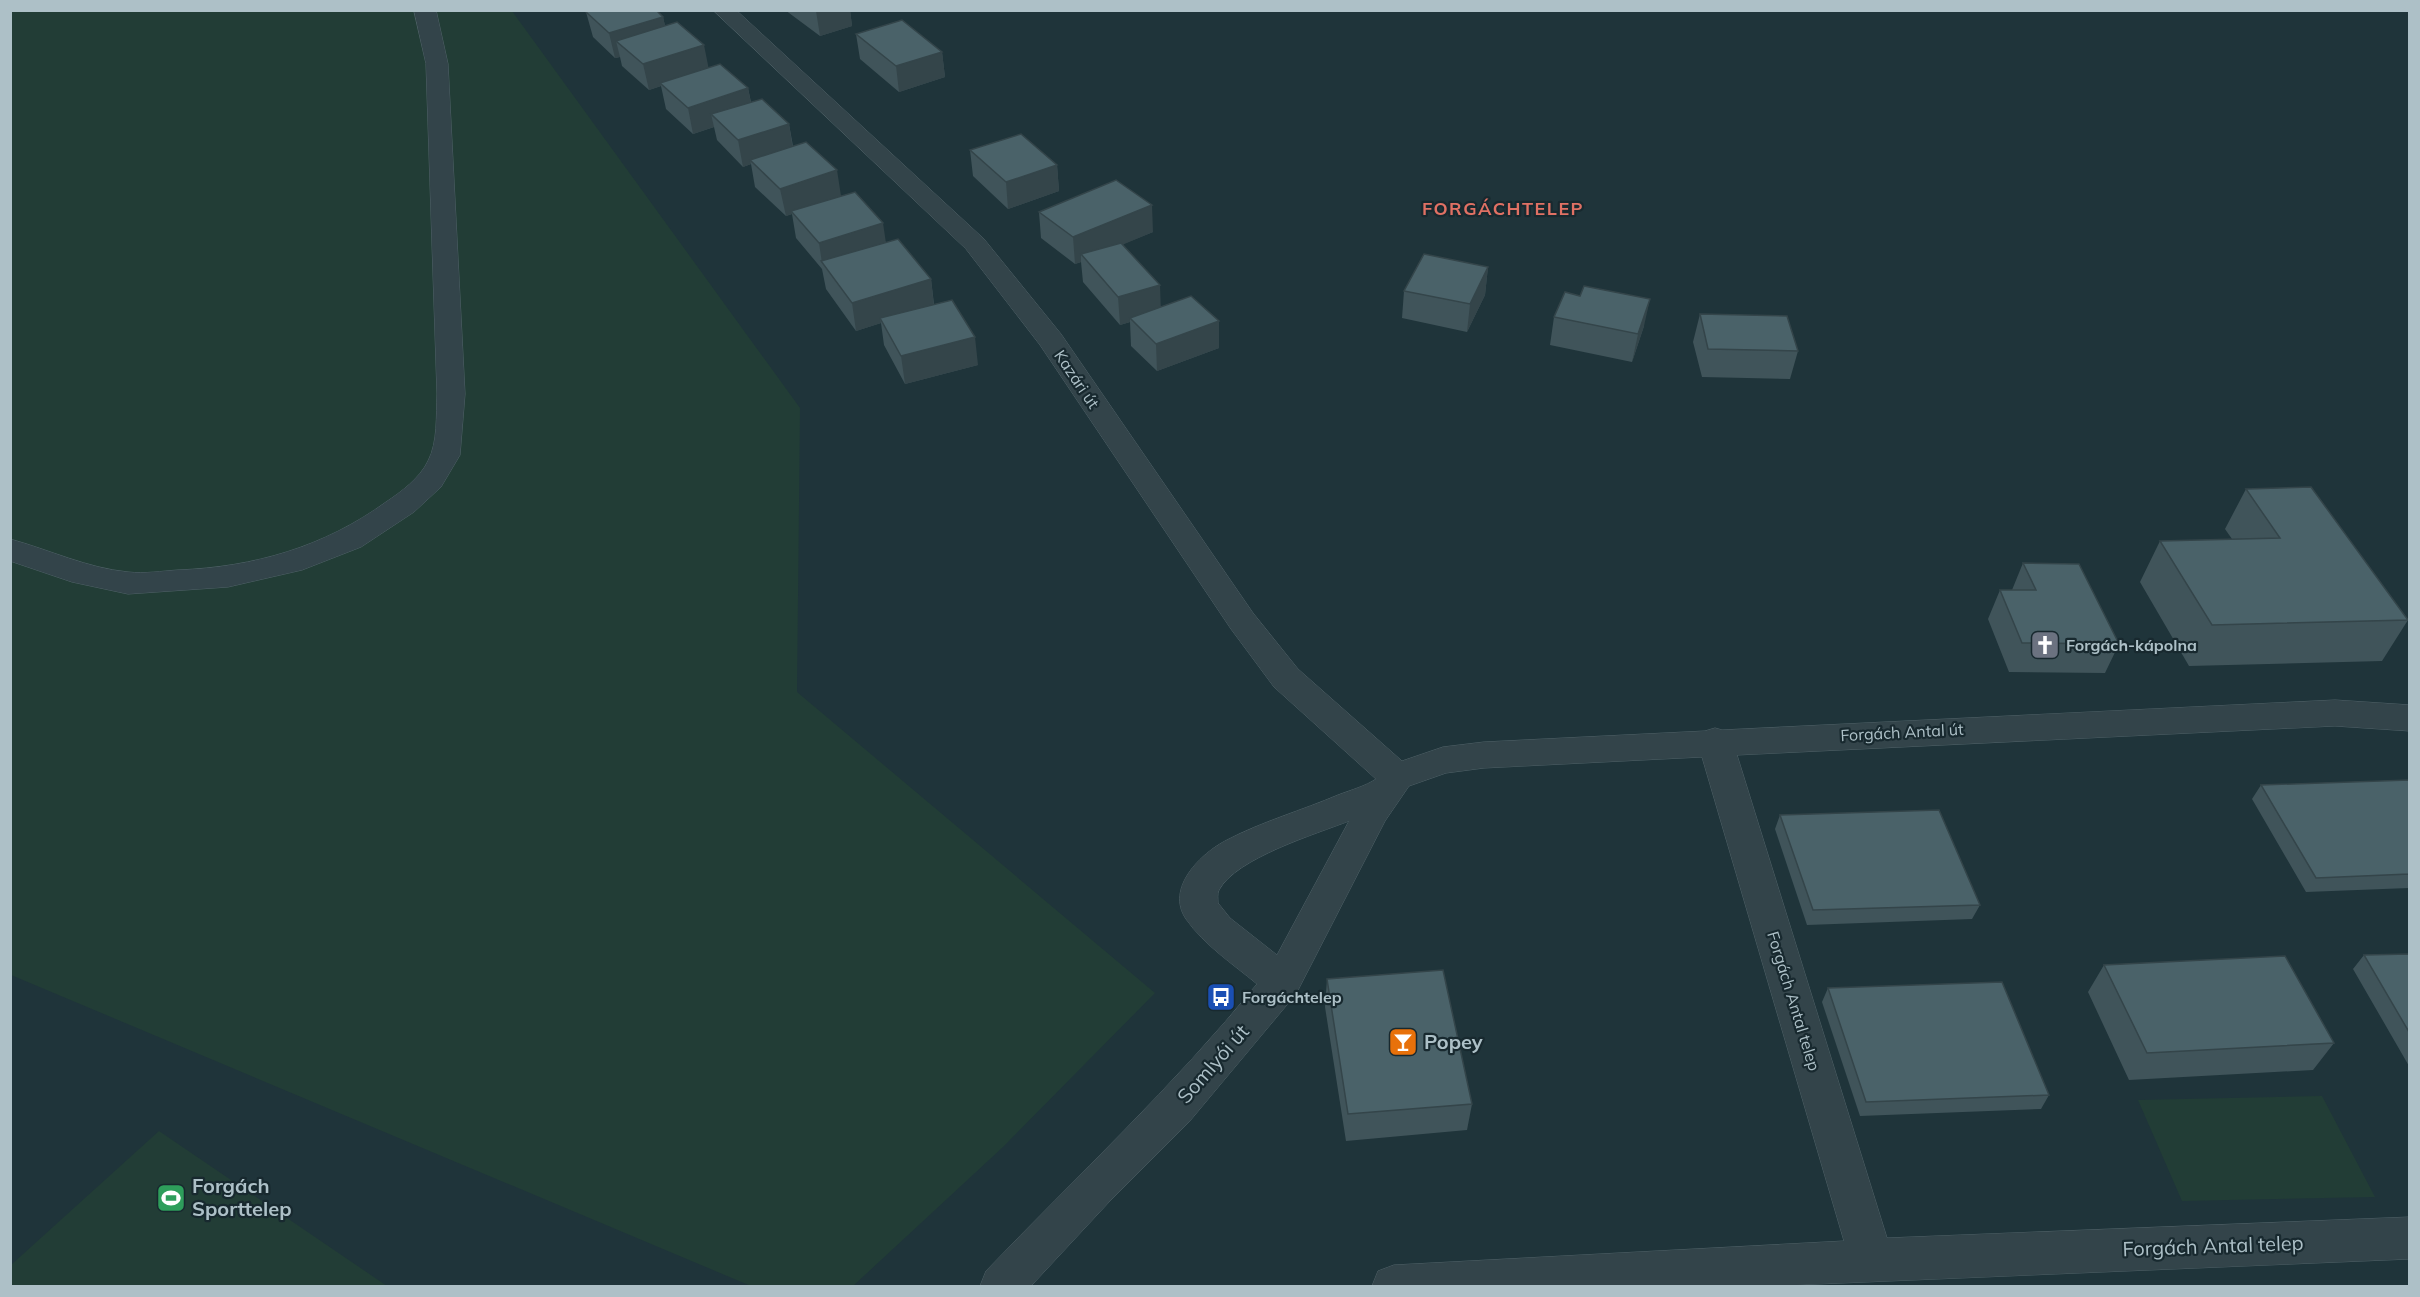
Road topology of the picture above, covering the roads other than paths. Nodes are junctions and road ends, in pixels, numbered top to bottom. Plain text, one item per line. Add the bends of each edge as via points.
1 (425, 10) edge
2 (723, 10) edge
3 (10, 549) edge
4 (2409, 718) edge
5 (1715, 741) junction
6 (1393, 783) junction
7 (1282, 982) junction
8 (2409, 1238) edge
9 (1872, 1260) junction
10 (1002, 1287) edge
11 (1394, 1287) edge

1 - 3 street via 438,64 451,394 444,461 419,492 384,521 335,547 241,575 129,583 73,572
2 - 6 street, Kazári út via 975,244 1051,340 1242,621 1280,670
4 - 5 street, Forgách Antal út via 2335,713
5 - 6 street, Forgách Antal út via 1484,754 1443,760
5 - 9 street, Forgách Antal telep
6 - 7 street, Somlyói út via 1372,812
6 - 7 street, Forgách Antal út via 1240,850 1216,867 1199,888 1199,908 1216,929
7 - 10 street, Somlyói út via 1174,1109
8 - 9 street, Forgách Antal telep
9 - 11 street, Forgách Antal telep

